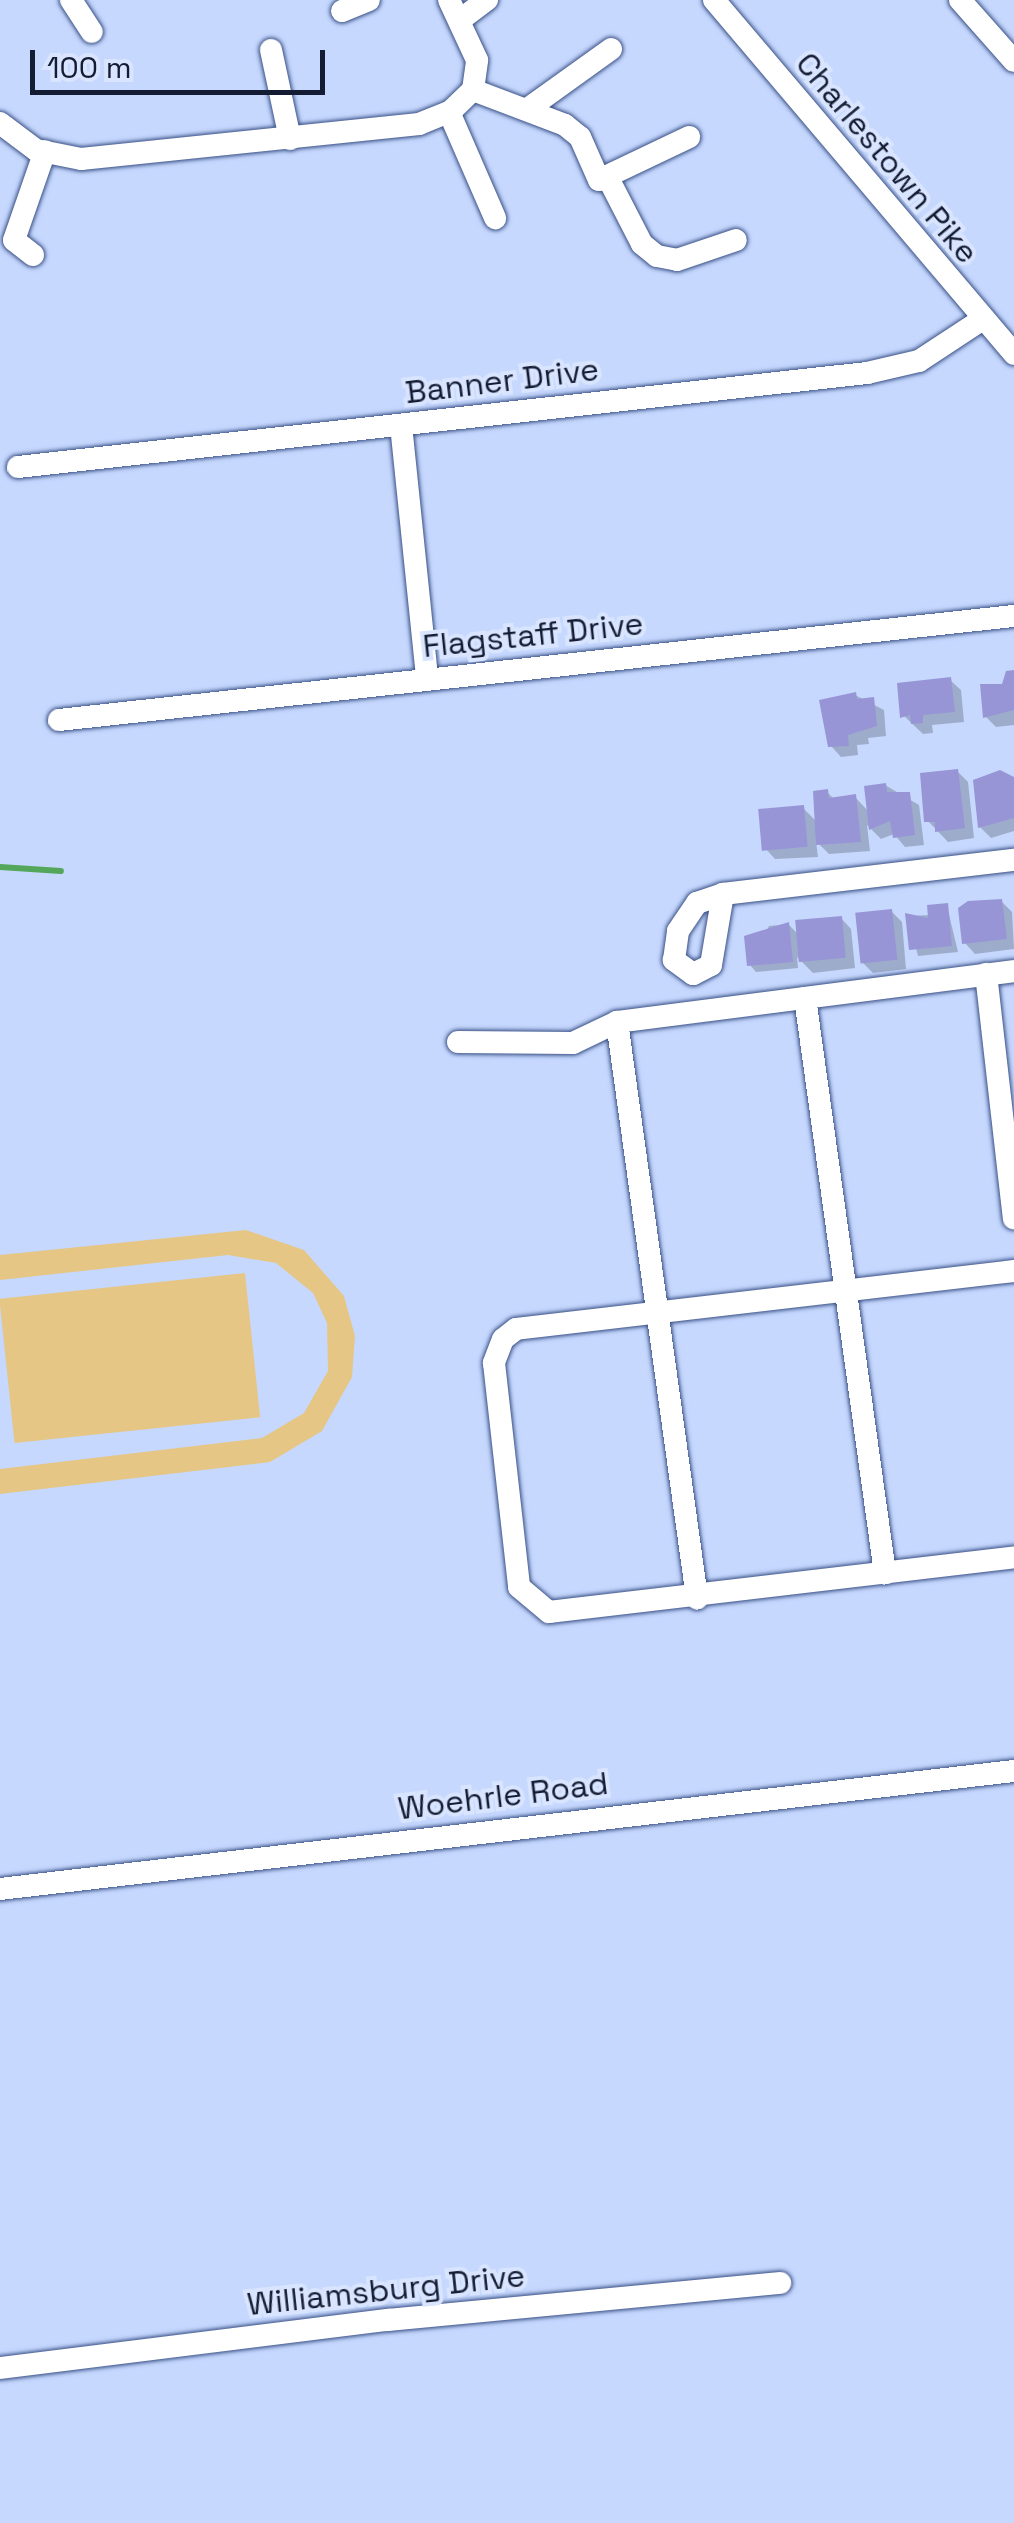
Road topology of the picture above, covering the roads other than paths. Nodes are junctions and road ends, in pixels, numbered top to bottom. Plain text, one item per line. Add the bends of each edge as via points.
1 (70, 0) edge
2 (369, 0) edge
3 (487, 0) edge
4 (714, 0) edge
5 (960, 0) edge
6 (455, 10) edge
7 (342, 12) dead end
8 (92, 32) dead end
9 (610, 49) dead end
10 (271, 50) dead end
11 (1014, 61) edge
12 (473, 90) junction
13 (529, 108) junction
14 (449, 112) junction
15 (0, 124) edge
16 (688, 137) dead end
17 (290, 140) junction
18 (45, 152) junction
19 (607, 176) junction
20 (496, 218) dead end
21 (736, 240) dead end
22 (33, 255) dead end
23 (980, 320) junction
24 (1014, 354) edge
25 (401, 425) junction
26 (18, 467) dead end
27 (1014, 616) edge
28 (426, 678) junction
29 (59, 720) dead end
30 (1014, 860) edge
31 (723, 894) dead end
32 (1014, 970) edge
33 (986, 974) junction
34 (805, 998) junction
35 (617, 1022) junction
36 (458, 1042) dead end
37 (1014, 1218) edge
38 (1014, 1271) edge
39 (846, 1290) junction
40 (658, 1310) junction
41 (1014, 1557) edge
42 (885, 1574) junction
43 (697, 1598) junction
44 (1014, 1771) edge
45 (0, 1889) edge
46 (780, 2283) dead end
47 (0, 2368) edge

1 - 8 street
2 - 7 street
3 - 6 street
4 - 23 street, Charlestown Pike
5 - 11 street
6 - 12 street via 477,60
9 - 13 street
10 - 17 street
12 - 13 street
12 - 14 street
13 - 19 street via 580,137 599,180
14 - 17 street via 419,124
14 - 20 street
15 - 18 street
16 - 19 street
17 - 18 street via 81,159
18 - 22 street via 14,240
19 - 21 street via 642,244 656,256 677,260
23 - 24 street, Charlestown Pike
23 - 25 street, Banner Drive via 918,360 867,373
25 - 26 street, Banner Drive
25 - 28 street
27 - 28 street, Flagstaff Drive
28 - 29 street, Flagstaff Drive
30 - 31 street
32 - 33 street
33 - 34 street
33 - 37 street
34 - 35 street
34 - 39 street
35 - 36 street via 573,1043
35 - 40 street
38 - 39 street
39 - 40 street
39 - 42 street
40 - 43 street
40 - 43 street via 516,1328 497,1350 519,1587 549,1612
41 - 42 street
42 - 43 street
44 - 45 street, Woehrle Road
46 - 47 street, Williamsburg Drive via 388,2320

